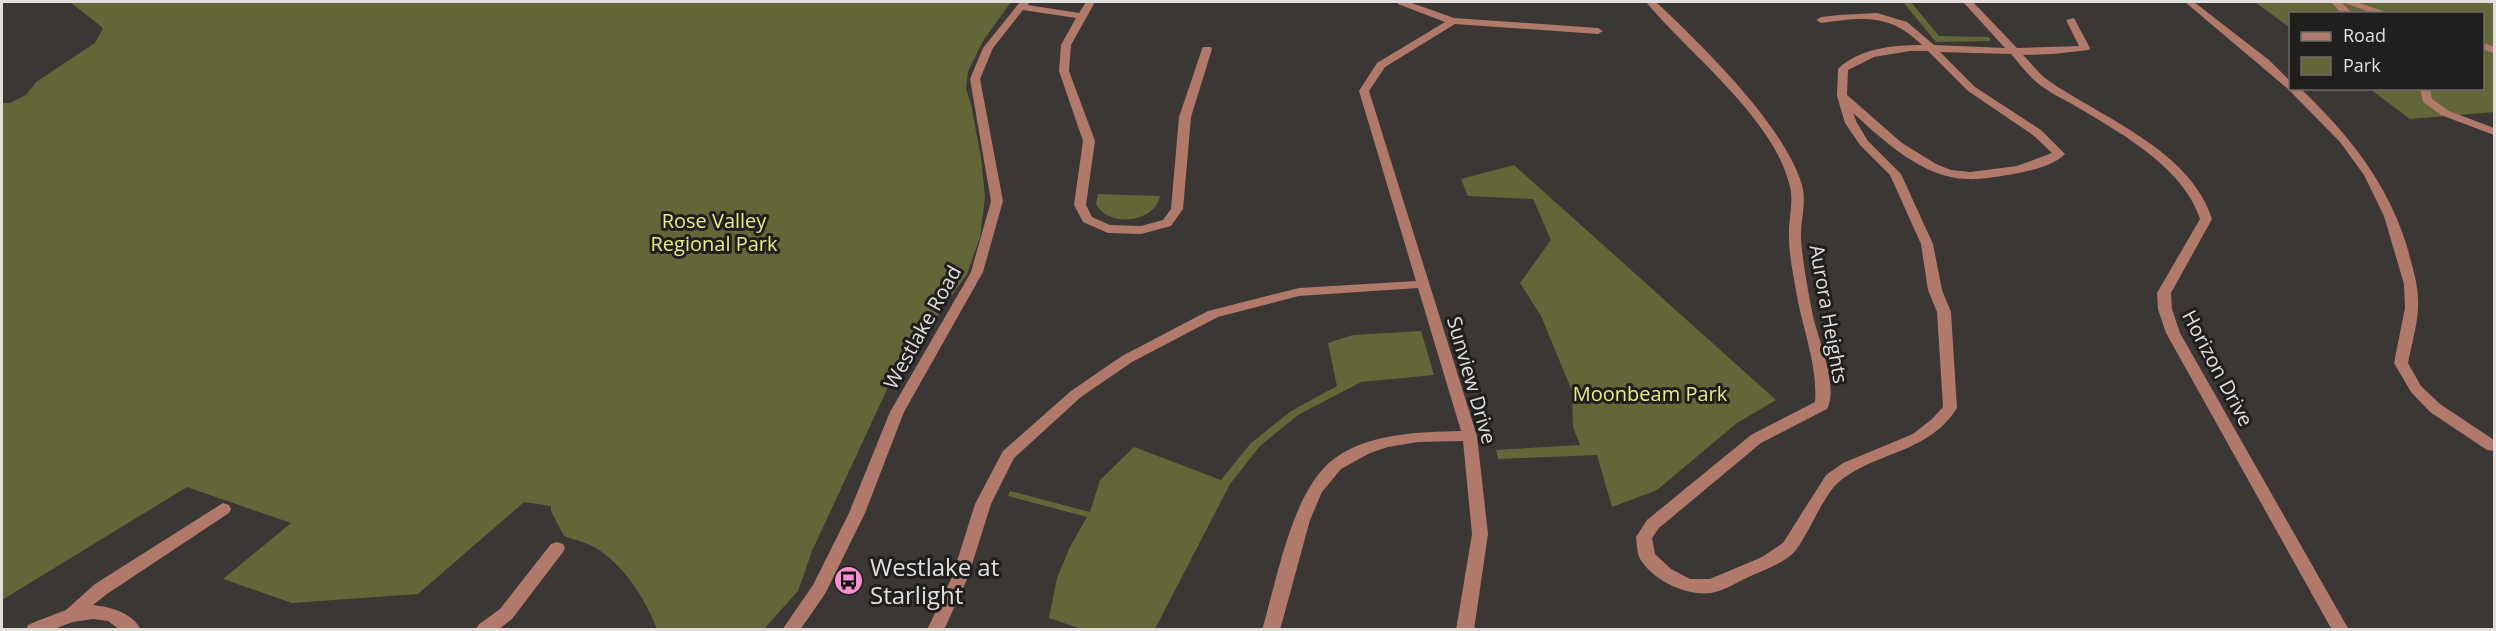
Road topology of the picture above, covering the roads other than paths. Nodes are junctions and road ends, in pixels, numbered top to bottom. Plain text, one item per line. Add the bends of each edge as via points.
1 (1090, 2) edge
2 (1401, 2) edge
3 (1651, 2) edge
4 (1968, 2) edge
5 (2189, 2) edge
6 (2347, 2) edge
7 (1023, 4) edge
8 (2380, 12) edge
9 (1080, 16) junction
10 (1821, 20) dead end
11 (2071, 20) dead end
12 (1453, 21) junction
13 (1598, 31) dead end
14 (1207, 49) dead end
15 (1931, 49) junction
16 (2014, 51) junction
17 (2289, 84) edge
18 (2295, 90) edge
19 (2426, 90) edge
20 (1842, 96) junction
21 (2494, 132) edge
22 (1424, 284) junction
23 (1470, 436) junction
24 (2494, 446) edge
25 (223, 509) dead end
26 (557, 549) dead end
27 (72, 614) junction
28 (794, 629) edge
29 (34, 630) edge
30 (133, 630) edge
31 (484, 630) edge
32 (935, 630) edge
33 (1271, 630) edge
34 (1466, 630) edge
35 (2341, 630) edge

1 - 9 street
2 - 12 street
3 - 20 street, Aurora Heights via 1741,99 1784,156 1796,185 1795,240 1805,310 1825,391 1822,405 1756,439 1653,524 1644,537 1647,556 1665,574 1688,585 1711,586 1790,547 1831,479 1918,438 1950,408 1944,312 1935,290 1927,244 1895,174 1864,143 1851,123
4 - 16 street, Horizon Drive
5 - 17 street
6 - 8 street
7 - 9 street
7 - 28 street, Westlake Road via 977,66 975,79 997,201 977,272 897,412 858,513 819,590
9 - 14 street via 1066,45 1064,71 1089,141 1080,205 1087,219 1108,229 1141,230 1167,223 1177,209 1185,117
10 - 15 street via 1874,16 1894,19
11 - 16 street via 2085,48
12 - 13 street
12 - 22 street, Sunview Drive via 1382,65 1364,91
15 - 16 street
15 - 20 street via 1910,46 1858,58 1843,69
15 - 20 street via 1978,95 2049,141 2059,154 2043,164 2013,171 1964,176 1932,166 1877,129
16 - 35 street, Horizon Drive via 2043,82 2120,128 2161,158 2202,206 2205,219 2164,293 2173,333
18 - 24 street via 2340,134 2385,200 2411,290 2411,317 2401,363 2416,389 2435,408
19 - 21 street via 2427,100 2445,113
22 - 23 street, Sunview Drive
22 - 32 street via 1299,292 1213,314 1126,359 1076,394 1008,455 983,504 960,578
23 - 33 street via 1387,442 1336,465 1315,489 1302,520
23 - 34 street, Sunview Drive via 1480,534
25 - 27 street via 101,589
26 - 31 street via 506,614
27 - 29 street
27 - 30 street via 113,616

